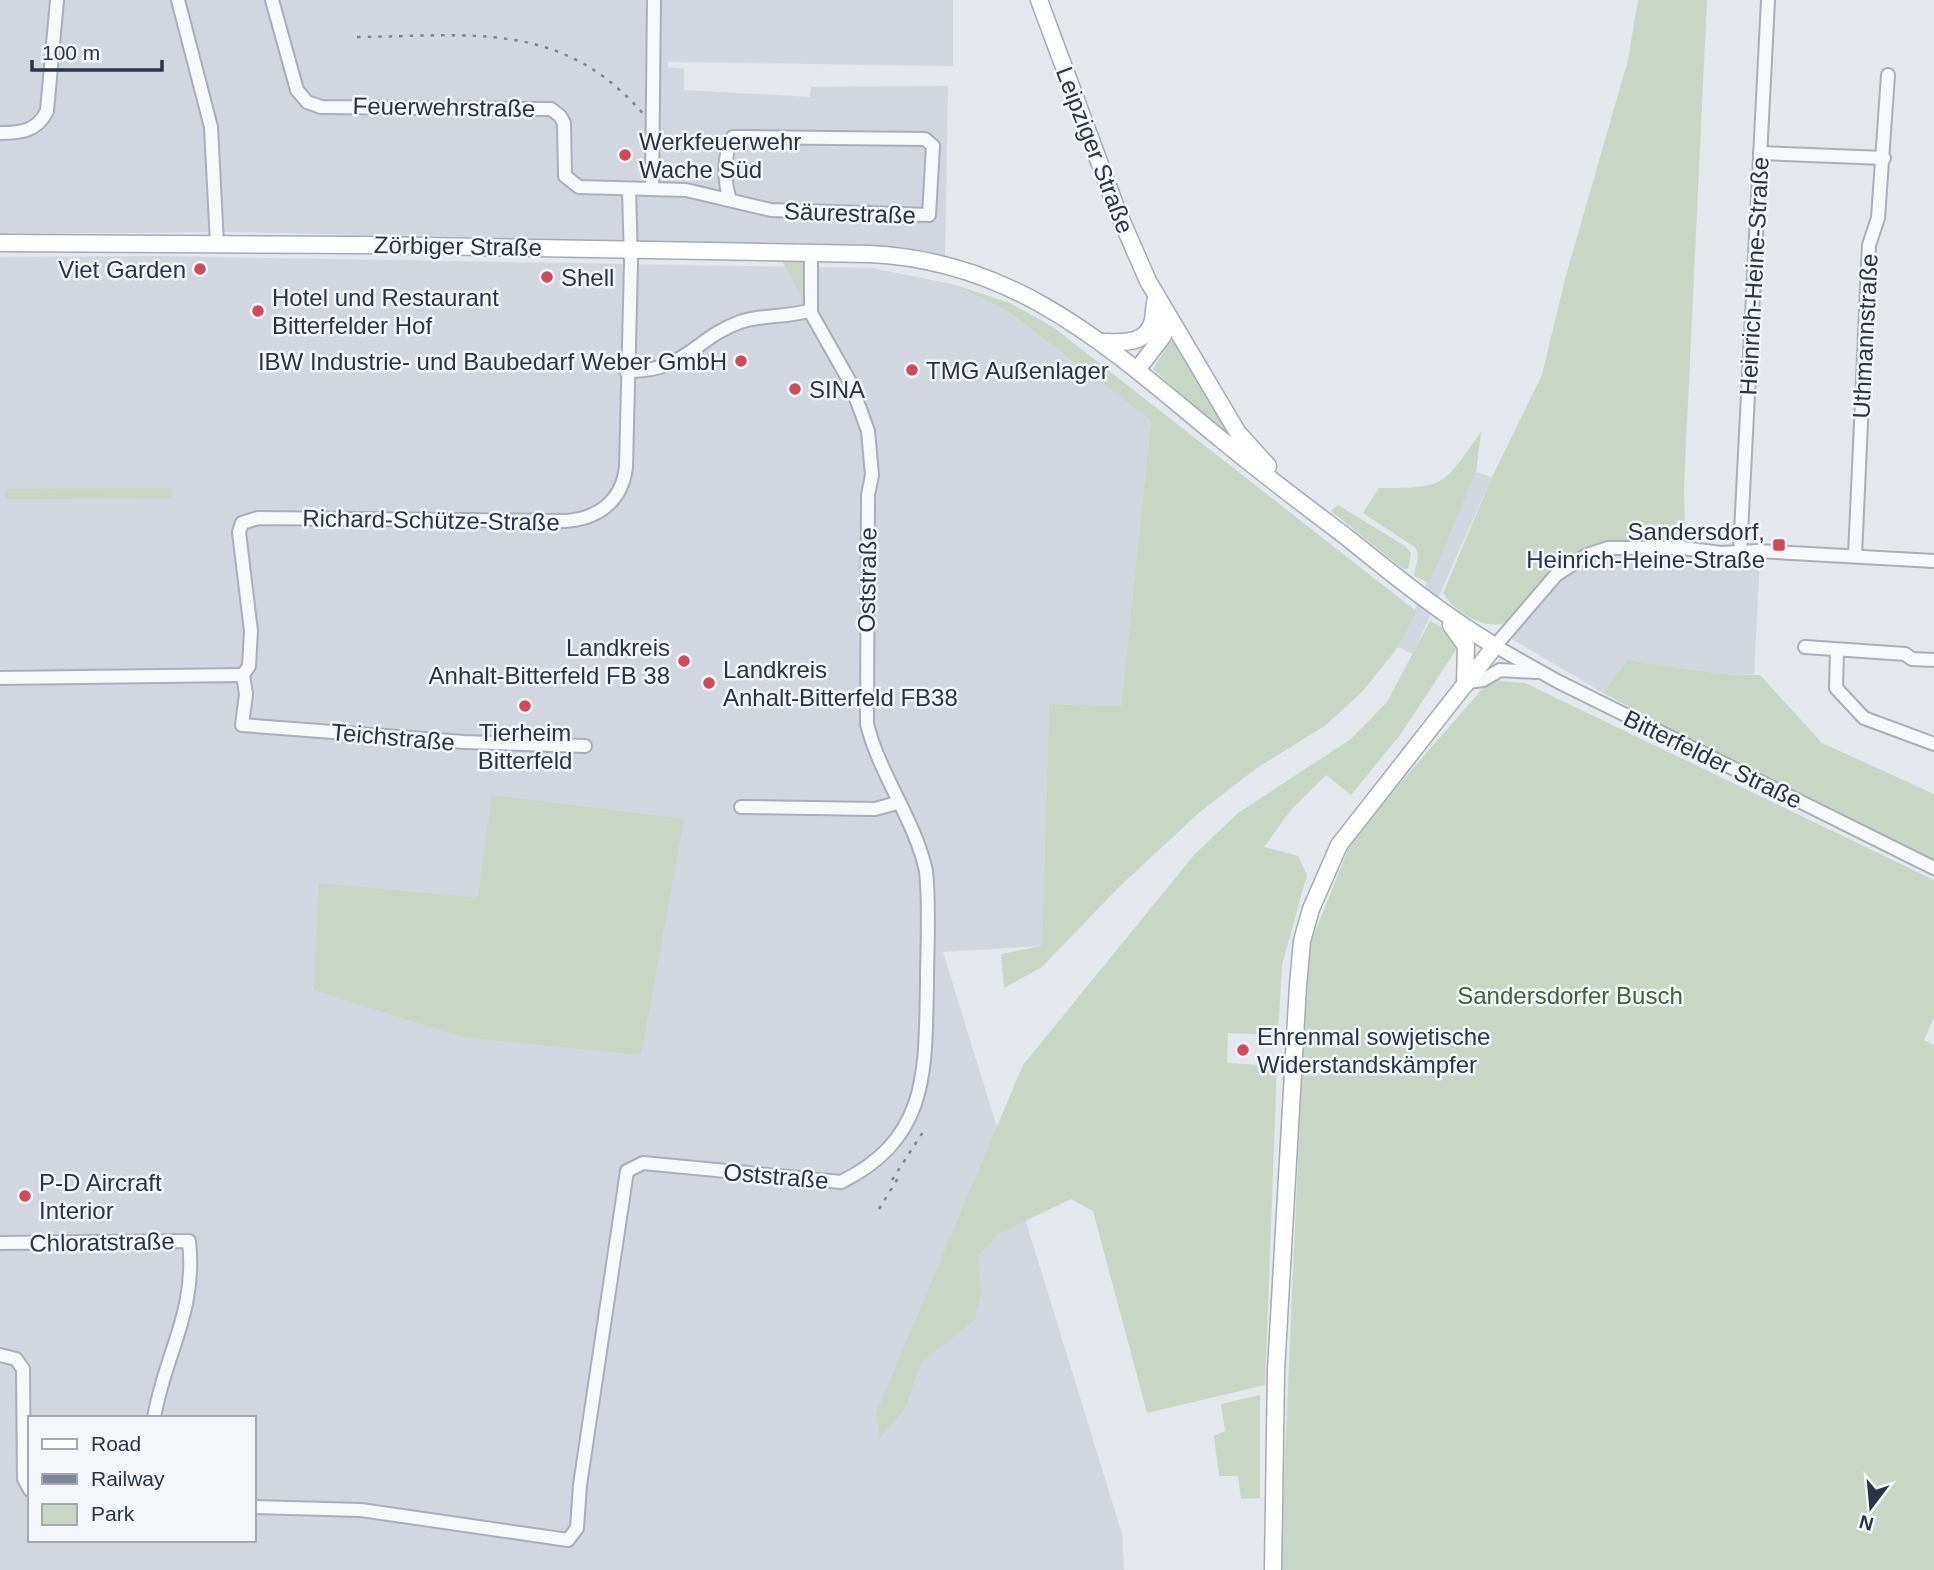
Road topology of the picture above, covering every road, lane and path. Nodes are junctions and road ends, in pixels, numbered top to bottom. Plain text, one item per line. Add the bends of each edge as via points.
1 (57, 0) edge
2 (178, 0) edge
3 (272, 0) edge
4 (654, 0) edge
5 (1040, 0) edge
6 (1768, 0) edge
7 (1888, 75) dead end
8 (0, 133) edge
9 (1760, 153) junction
10 (1884, 159) junction
11 (652, 188) junction
12 (629, 189) junction
13 (730, 200) junction
14 (0, 243) edge
15 (218, 244) junction
16 (630, 249) junction
17 (811, 253) junction
18 (1160, 305) junction
19 (810, 310) junction
20 (1101, 342) junction
21 (1137, 370) junction
22 (626, 371) junction
23 (1297, 499) junction
24 (1740, 552) junction
25 (1855, 556) junction
26 (1934, 561) edge
27 (1445, 613) junction
28 (1494, 646) junction
29 (1805, 647) dead end
30 (1837, 650) junction
31 (1934, 660) edge
32 (1540, 672) junction
33 (243, 676) junction
34 (0, 678) edge
35 (1466, 683) junction
36 (1934, 744) edge
37 (585, 746) dead end
38 (897, 803) junction
39 (741, 807) dead end
40 (1934, 868) edge
41 (0, 1243) edge
42 (0, 1355) edge
43 (154, 1416) edge
44 (28, 1486) edge
45 (256, 1507) edge
46 (1273, 1570) edge

1 - 8 street via 47,111 41,124 27,131
2 - 15 street via 211,127
3 - 12 street, Feuerwehrstraße via 297,90 311,105 551,109 564,123 567,179 579,187
4 - 11 street
5 - 18 main road, Leipziger Straße via 1120,219
6 - 9 street, Heinrich-Heine-Straße
7 - 10 street, Uthmannstraße
9 - 10 street
9 - 24 street, Heinrich-Heine-Straße
10 - 25 street, Uthmannstraße via 1878,218 1870,245
11 - 12 street, Säurestraße
11 - 13 street, Säurestraße
12 - 16 street
13 - 13 street, Säurestraße via 817,214 929,215 933,146 925,139 733,137 727,146
14 - 15 main road, Zörbiger Straße
15 - 16 main road, Zörbiger Straße
16 - 17 main road, Zörbiger Straße
16 - 22 street
17 - 19 street
17 - 20 main road, Zörbiger Straße via 900,256 964,268 1038,300
18 - 20 main road via 1142,338
18 - 21 main road via 1163,336
18 - 23 main road, Leipziger Straße via 1238,433 1287,482
19 - 22 street via 743,321 676,362 647,371
19 - 38 street, Oststraße via 850,382 872,445 867,495 865,705 871,742
20 - 21 main road, Zörbiger Straße
21 - 23 main road, Zörbiger Straße
22 - 33 street, Richard-Schütze-Straße via 622,485 614,500 591,516 565,522 258,518 242,523 239,539 252,642
23 - 27 main road
24 - 25 street
24 - 28 street via 1626,547 1587,555 1556,575
25 - 26 street
27 - 28 main road
27 - 35 main road via 1466,646
28 - 32 street, Bitterfelder Straße
28 - 35 main road
29 - 30 street
30 - 31 street
30 - 36 street via 1836,688 1864,718
32 - 35 street via 1501,670
32 - 40 street, Bitterfelder Straße
33 - 34 street
33 - 37 street, Teichstraße via 243,725
35 - 46 main road via 1348,831 1325,871 1304,931 1276,1371
38 - 39 street via 875,809
38 - 45 street, Oststraße via 919,845 927,884 925,1065 916,1103 890,1148 841,1182 643,1163 627,1171 575,1535 561,1541 362,1510
41 - 43 street, Chloratstraße via 189,1241 187,1311 163,1374
42 - 44 street via 13,1357 23,1369 24,1479

